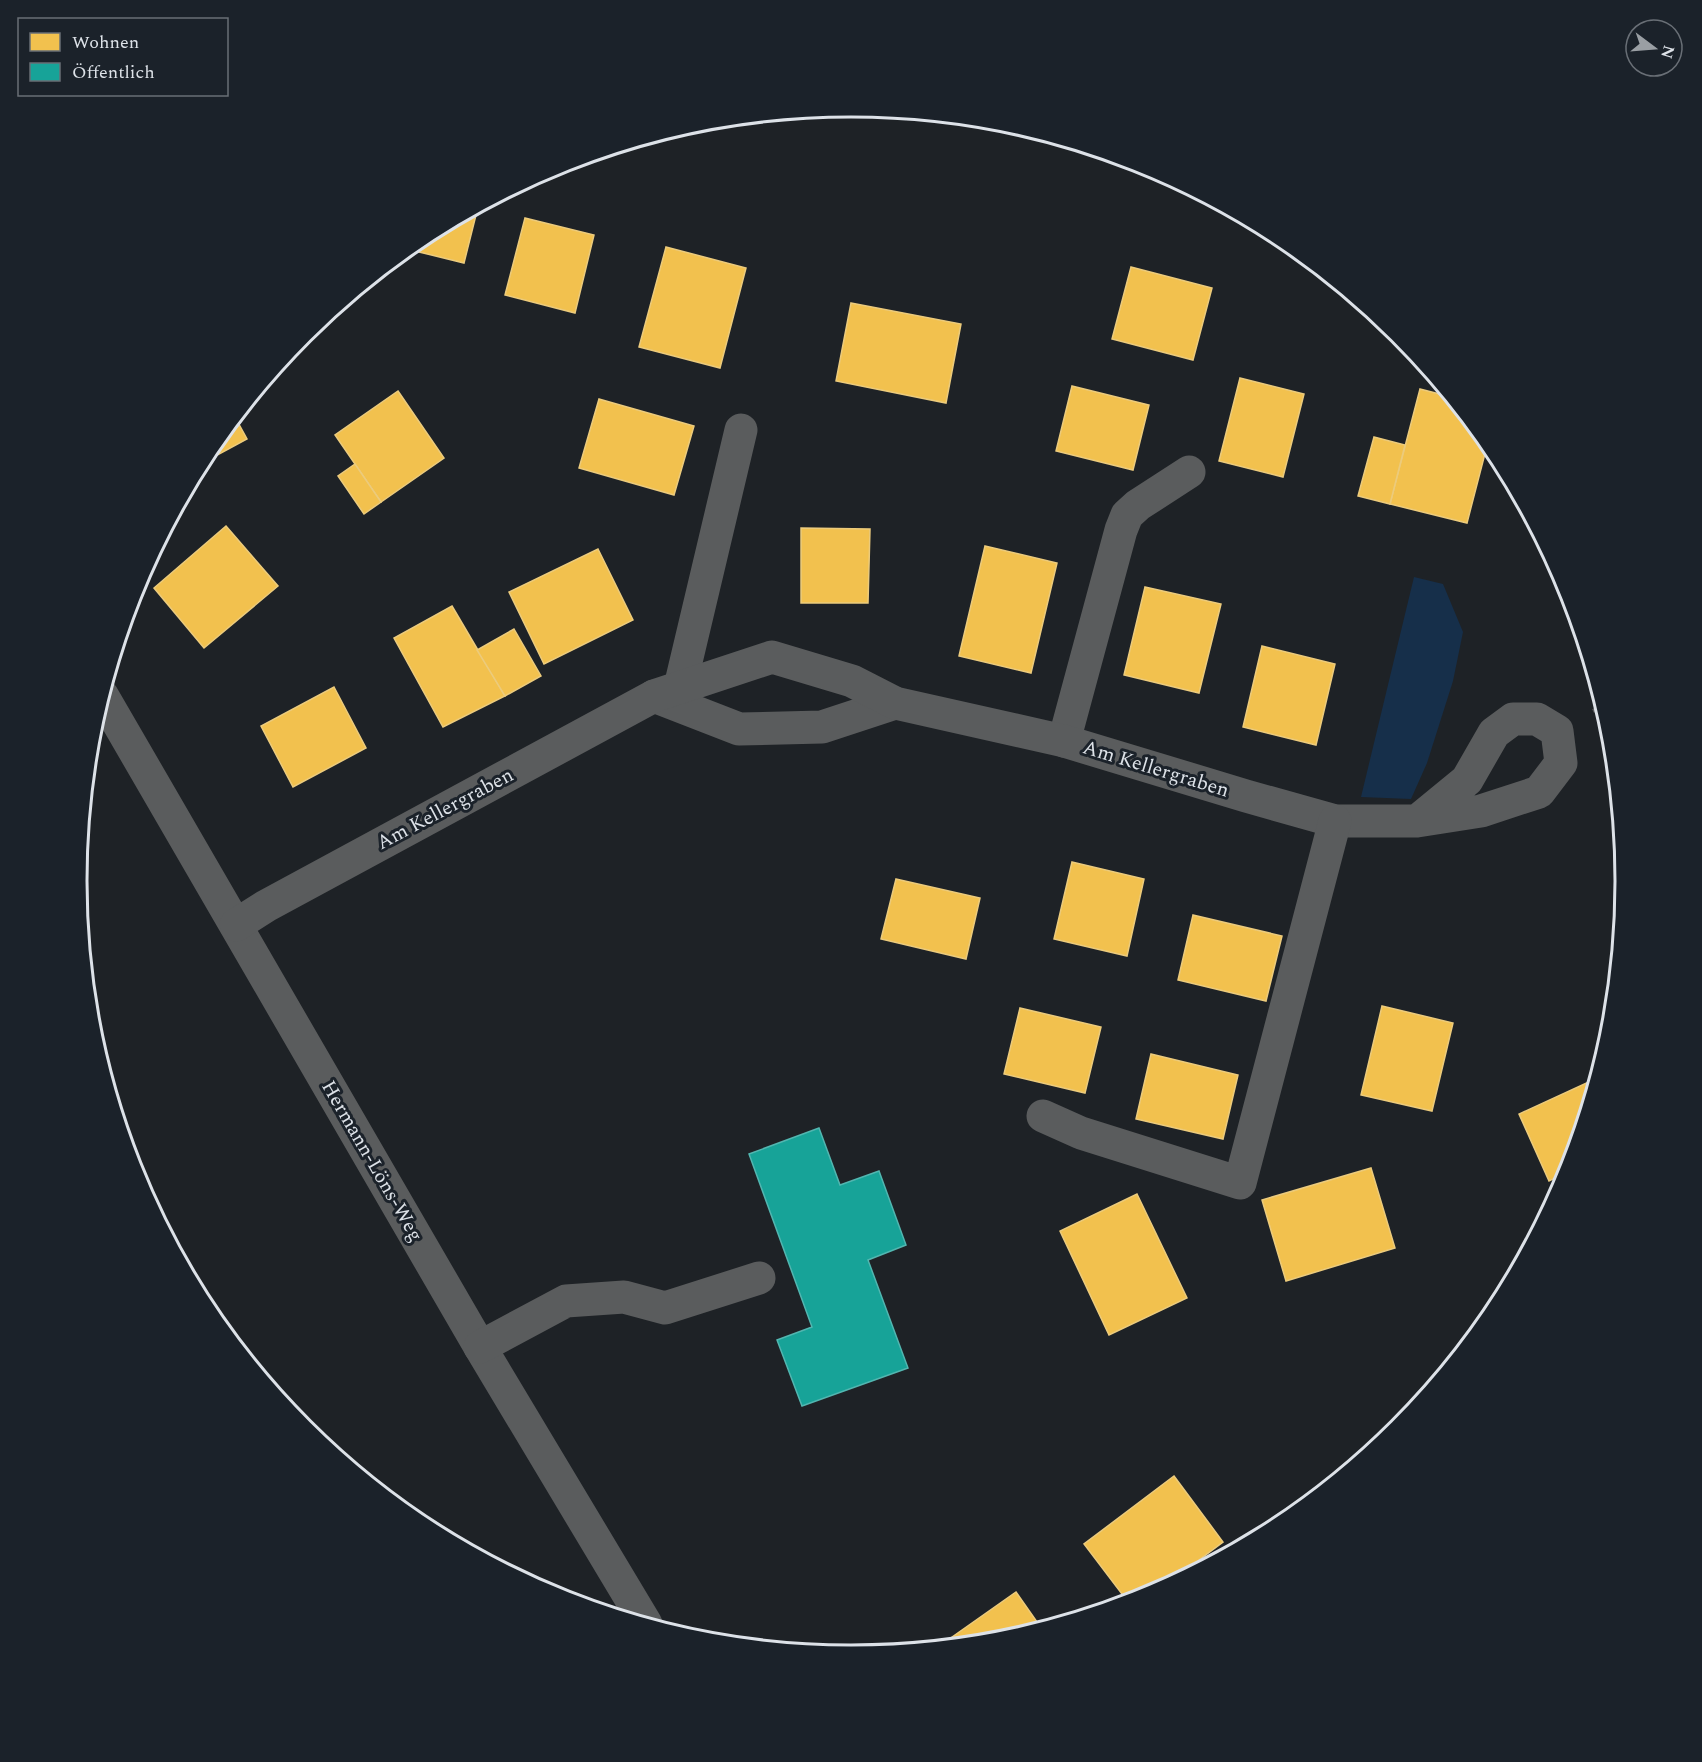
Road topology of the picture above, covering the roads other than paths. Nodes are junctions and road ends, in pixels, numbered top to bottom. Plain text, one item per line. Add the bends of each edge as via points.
1 (741, 430) dead end
2 (1189, 472) dead end
3 (667, 691) junction
4 (895, 703) junction
5 (108, 705) edge
6 (1064, 741) junction
7 (1335, 821) junction
8 (1417, 821) dead end
9 (236, 925) junction
10 (1043, 1116) dead end
11 (759, 1278) dead end
12 (480, 1347) junction
13 (641, 1615) edge

1 - 3 street
2 - 6 street via 1127,514
3 - 4 street via 739,729 822,727
3 - 4 street, Am Kellergraben via 772,657 852,681
3 - 9 street, Am Kellergraben
4 - 6 street, Am Kellergraben
5 - 9 street, Hermann-Löns-Weg
6 - 7 street, Am Kellergraben
7 - 8 street, Am Kellergraben
7 - 10 street via 1240,1183 1081,1133
9 - 12 street, Hermann-Löns-Weg
11 - 12 street via 664,1308 624,1297 566,1300
12 - 13 street, Hermann-Löns-Weg

